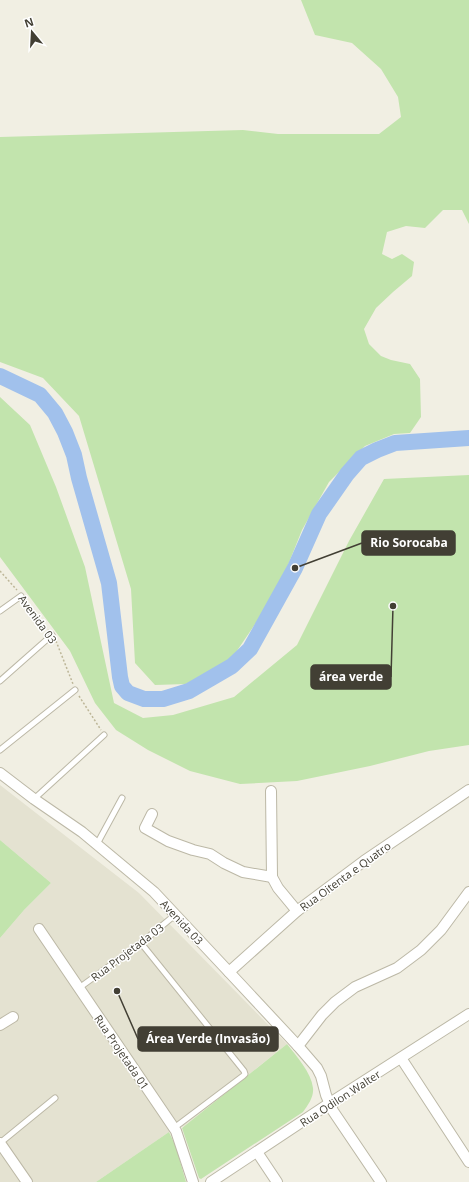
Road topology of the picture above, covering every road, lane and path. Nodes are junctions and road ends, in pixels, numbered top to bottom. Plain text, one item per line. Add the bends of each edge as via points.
1 (0, 571) edge
2 (21, 596) junction
3 (0, 611) edge
4 (52, 635) junction
5 (0, 681) edge
6 (75, 690) junction
7 (104, 735) joint
8 (0, 750) edge
9 (0, 773) edge
10 (469, 790) edge
11 (271, 791) dead end
12 (122, 798) dead end
13 (34, 799) junction
14 (152, 814) dead end
15 (97, 844) junction
16 (272, 877) junction
17 (468, 893) edge
18 (297, 911) junction
19 (175, 915) junction
20 (39, 929) dead end
21 (141, 943) junction
22 (229, 972) junction
23 (79, 988) junction
24 (469, 1014) edge
25 (13, 1017) dead end
26 (0, 1025) edge
27 (298, 1046) junction
28 (401, 1058) junction
29 (324, 1086) junction
30 (349, 1091) junction
31 (55, 1098) dead end
32 (330, 1103) junction
33 (174, 1128) junction
34 (0, 1143) edge
35 (257, 1152) junction
36 (469, 1162) edge
37 (27, 1182) edge
38 (193, 1182) edge
39 (211, 1182) edge
40 (277, 1182) edge
41 (381, 1182) edge

1 - 2 path, Avenida 03
2 - 3 lane
2 - 4 path, Avenida 03
4 - 5 lane
4 - 6 path, Avenida 03
6 - 7 path, Avenida 03
6 - 8 lane
7 - 13 lane
9 - 13 street, Avenida 03
10 - 18 street, Rua Oitenta e Quatro via 364,861
11 - 16 street
12 - 15 lane
13 - 15 street, Avenida 03
14 - 16 street via 145,828 158,836 192,850 210,854 243,872
15 - 19 street, Avenida 03 via 154,892
16 - 18 street
17 - 27 street via 421,950 397,968 356,987 335,1002
18 - 22 street, Rua Oitenta e Quatro
19 - 21 lane, Rua Projetada 03
19 - 22 street, Avenida 03
20 - 23 street, Rua Projetada 01
21 - 23 lane, Rua Projetada 03
21 - 33 lane via 245,1074
22 - 27 street, Avenida 03
23 - 33 street, Rua Projetada 01
24 - 28 street, Rua Odilon Walter
25 - 26 street
27 - 29 street, Avenida 03 via 316,1068
28 - 30 street, Rua Odilon Walter
28 - 36 street
29 - 30 street via 333,1091
29 - 32 street, Avenida 03
30 - 32 street, Rua Odilon Walter
31 - 34 lane
32 - 35 street, Rua Odilon Walter
32 - 41 street, Avenida 03
33 - 38 street, Rua Projetada 01
34 - 37 street
35 - 39 street, Rua Odilon Walter
35 - 40 street

